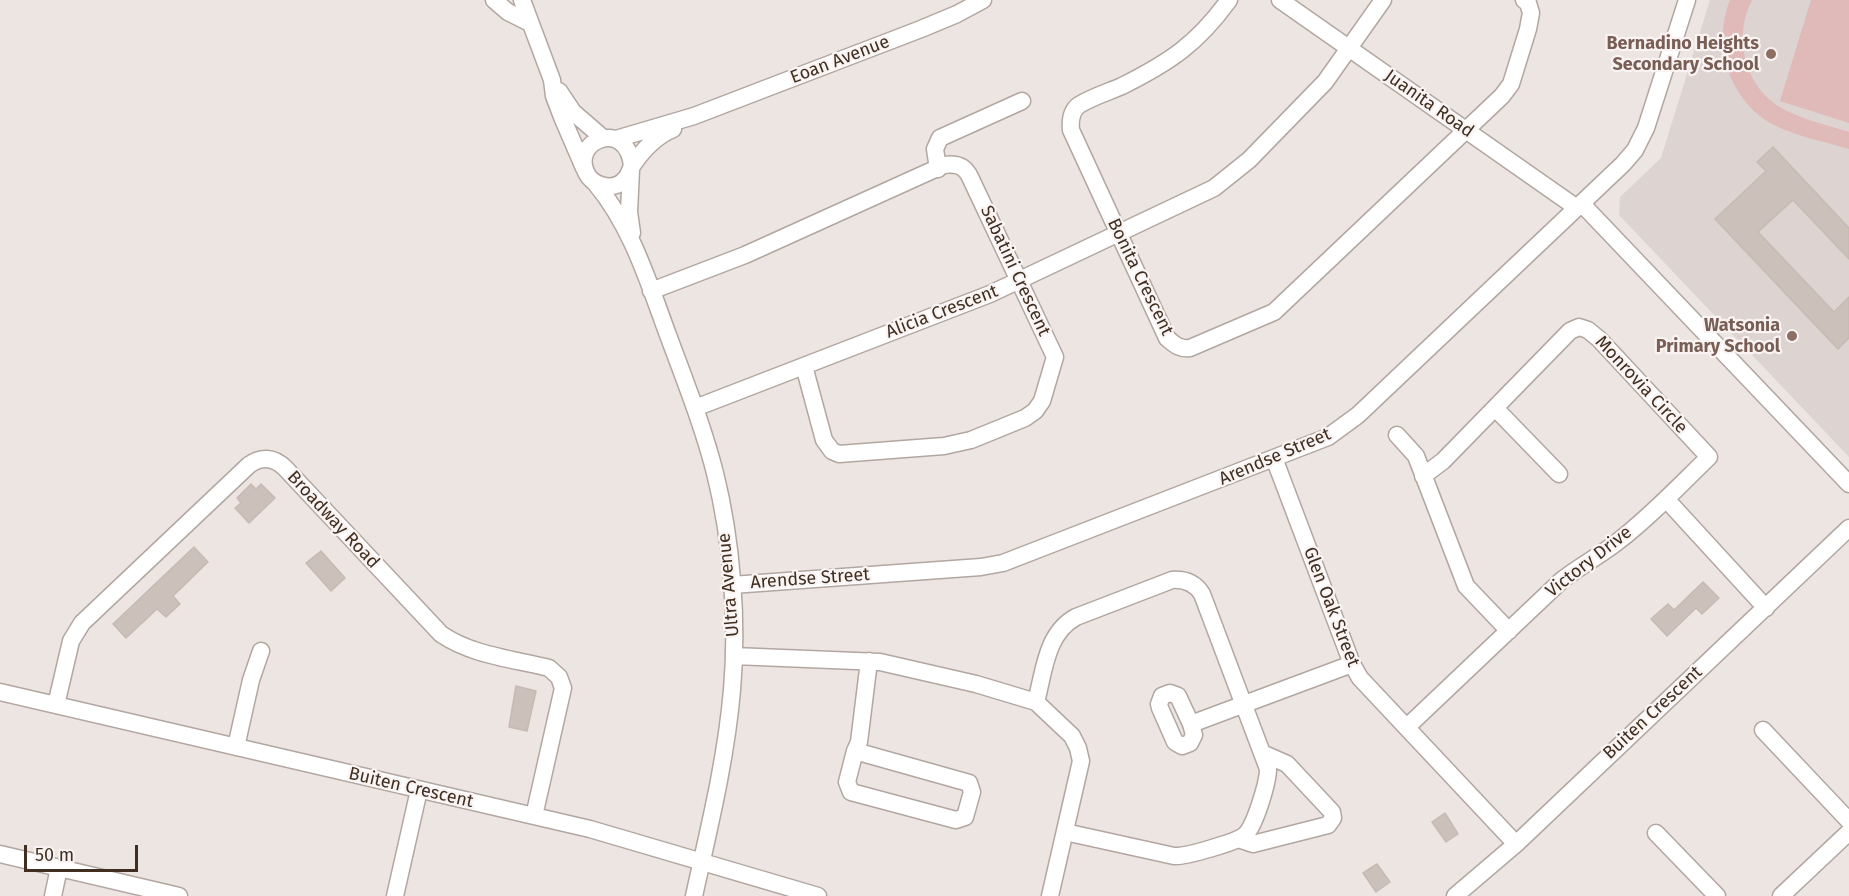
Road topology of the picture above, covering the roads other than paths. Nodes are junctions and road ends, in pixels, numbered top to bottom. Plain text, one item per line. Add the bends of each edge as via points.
1 (494, 0) edge
2 (522, 0) edge
3 (983, 0) edge
4 (1229, 0) edge
5 (1280, 0) edge
6 (1383, 0) edge
7 (1524, 0) edge
8 (1687, 0) edge
9 (530, 23) junction
10 (1349, 48) junction
11 (552, 80) junction
12 (1022, 101) dead end
13 (694, 116) junction
14 (1466, 130) junction
15 (610, 139) junction
16 (632, 168) junction
17 (584, 169) junction
18 (938, 169) junction
19 (596, 184) junction
20 (1580, 206) junction
21 (1119, 234) junction
22 (634, 249) junction
23 (1020, 281) junction
24 (651, 291) junction
25 (804, 366) junction
26 (695, 408) junction
27 (1495, 408) junction
28 (1397, 435) dead end
29 (1274, 458) junction
30 (1559, 474) dead end
31 (1423, 476) junction
32 (1849, 484) edge
33 (1666, 499) junction
34 (1849, 528) edge
35 (732, 585) junction
36 (1766, 608) junction
37 (1509, 631) junction
38 (261, 651) dead end
39 (734, 656) junction
40 (869, 662) junction
41 (1352, 664) junction
42 (0, 692) edge
43 (1036, 702) junction
44 (1244, 704) junction
45 (57, 705) junction
46 (1191, 724) dead end
47 (1407, 728) junction
48 (1763, 730) dead end
49 (236, 747) junction
50 (855, 751) junction
51 (1262, 753) junction
52 (419, 790) junction
53 (534, 816) junction
54 (1849, 821) edge
55 (1065, 832) junction
56 (1849, 832) edge
57 (1656, 833) dead end
58 (1238, 839) junction
59 (1516, 844) junction
60 (0, 854) edge
61 (702, 862) junction
62 (59, 868) junction
63 (171, 895) edge
64 (53, 896) edge
65 (395, 896) edge
66 (694, 896) edge
67 (818, 896) edge
68 (1050, 896) edge
69 (1455, 896) edge
70 (1717, 896) edge
71 (1781, 896) edge

1 - 9 street
2 - 9 street
3 - 13 street, Eoan Avenue via 921,29
4 - 21 street, Bonita Crescent via 1196,39 1160,67 1078,106 1072,113 1071,130
5 - 10 street, Juanita Road
6 - 10 street, Alicia Crescent
7 - 14 street via 1531,13 1511,84
8 - 20 street, Arendse Street via 1641,139 1623,164
9 - 11 street
10 - 14 street, Juanita Road
10 - 21 street, Alicia Crescent via 1325,82 1232,174 1214,188
11 - 15 street via 573,112
11 - 17 street via 554,96
12 - 18 street via 940,138 935,149
13 - 15 street, Eoan Avenue
13 - 16 street, Eoan Avenue via 662,133
14 - 20 street, Juanita Road
14 - 21 street, Bonita Crescent via 1274,312 1190,348 1182,348 1167,338
15 - 16 street via 625,146
15 - 17 street via 594,142 587,149
16 - 19 street via 617,185
16 - 22 street, Ultra Avenue via 629,221
17 - 19 street
18 - 23 street, Sabatini Crescent via 955,164 968,172
18 - 24 street, Sabatini Crescent via 745,255
19 - 22 street, Ultra Avenue via 612,203
20 - 29 street, Arendse Street via 1358,415 1328,437
20 - 32 street, Juanita Road
21 - 23 street, Alicia Crescent
22 - 24 street, Ultra Avenue
23 - 25 street, Alicia Crescent
23 - 25 street, Sabatini Crescent via 1055,360 1035,411 981,436 944,446 838,454 824,440
24 - 26 street, Ultra Avenue
25 - 26 street, Alicia Crescent
26 - 35 street, Ultra Avenue via 720,496
27 - 30 street
27 - 31 street, Monrovia Circle
27 - 33 street, Monrovia Circle via 1570,331 1579,327 1588,330 1709,457
28 - 31 street via 1416,456
29 - 35 street, Arendse Street via 1003,563
29 - 41 street, Glen Oak Street
31 - 37 street via 1466,586
33 - 36 street
33 - 37 street, Victory Drive via 1615,544 1562,580
34 - 36 street, Buiten Crescent
35 - 39 street, Ultra Avenue
36 - 59 street, Buiten Crescent
37 - 47 street, Victory Drive
38 - 49 street
39 - 40 street
39 - 61 street, Ultra Avenue via 722,765
40 - 43 street via 976,684
40 - 50 street
41 - 44 street
41 - 47 street, Glen Oak Street via 1360,678
42 - 45 street, Buiten Crescent
43 - 44 street via 1052,642 1062,626 1076,617 1178,579 1194,585 1202,594
43 - 55 street via 1072,736 1080,754
44 - 46 street
44 - 51 street
45 - 49 street, Buiten Crescent
45 - 53 street, Broadway Road via 71,641 82,623 249,465 259,459 270,459 281,464 441,634 460,646 556,673 563,688
47 - 59 street, Glen Oak Street
48 - 54 street
49 - 52 street, Buiten Crescent
50 - 50 street via 969,783 972,792 965,817 956,820 851,792 848,782
51 - 58 street via 1268,778 1252,826
51 - 58 street via 1287,764 1332,812 1333,818 1328,825 1253,844
52 - 53 street, Buiten Crescent
52 - 65 street
53 - 61 street, Buiten Crescent
55 - 58 street via 1179,857
55 - 68 street
56 - 71 street
57 - 70 street
59 - 69 street, Buiten Crescent
60 - 62 street
61 - 66 street, Ultra Avenue
61 - 67 street, Buiten Crescent
62 - 63 street
62 - 64 street

